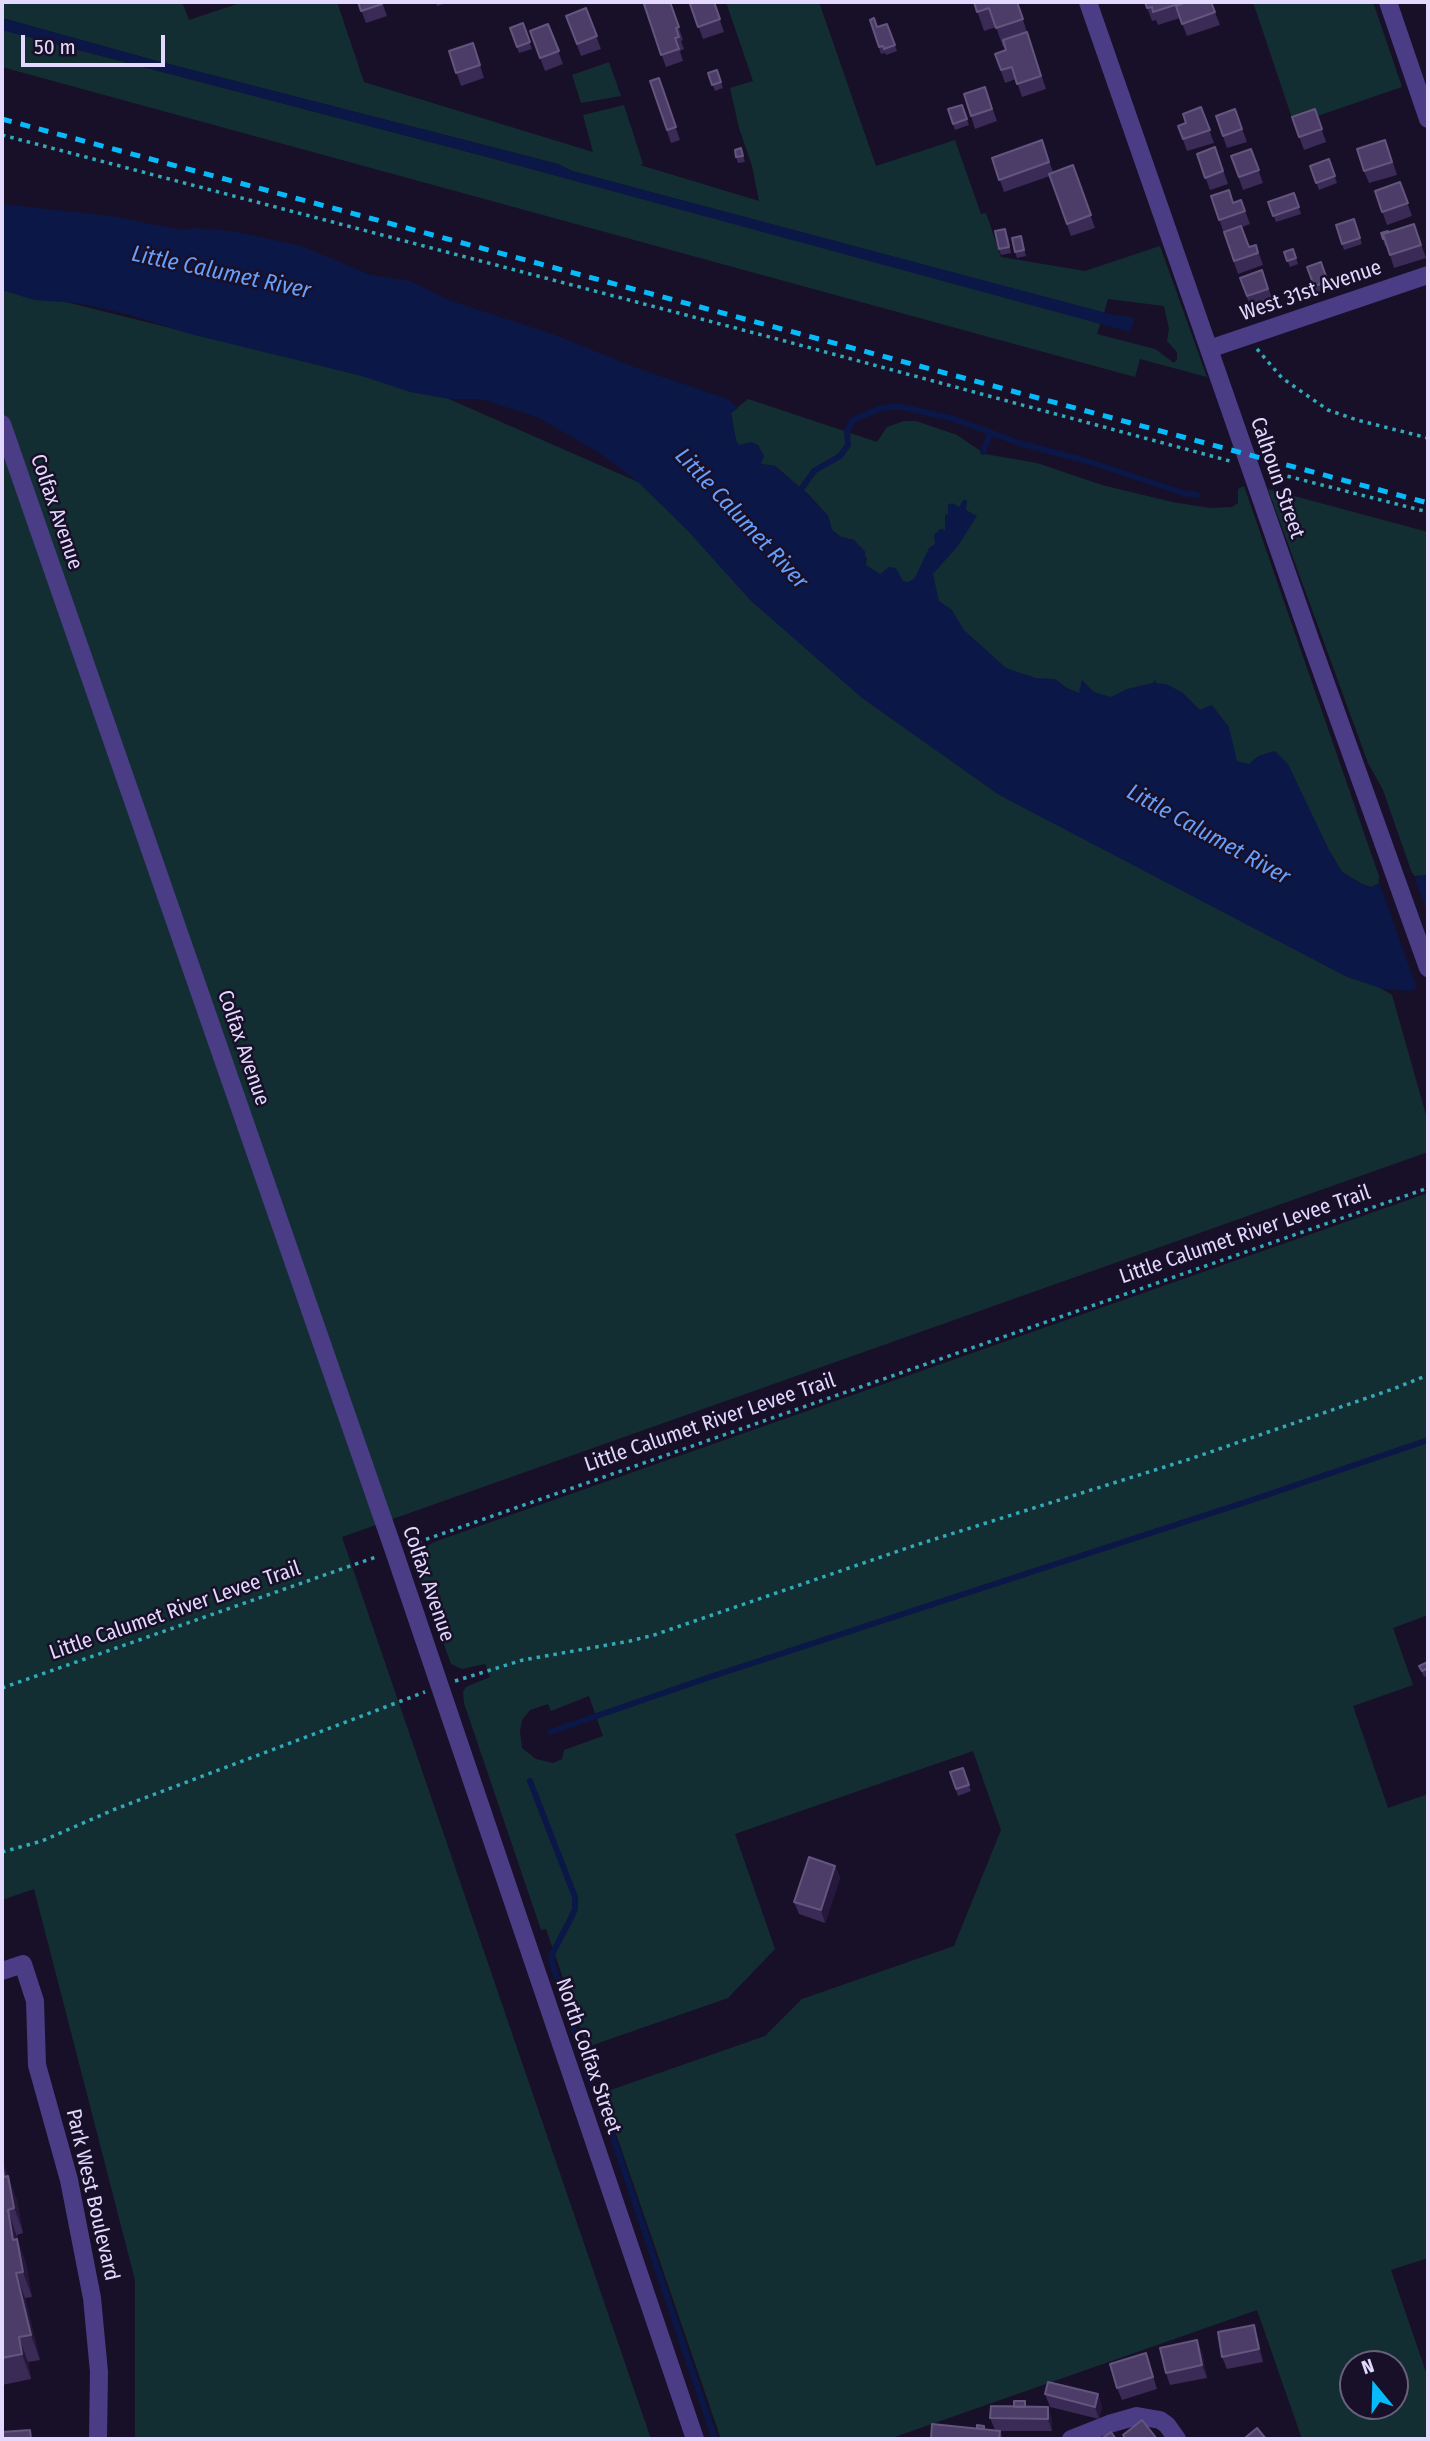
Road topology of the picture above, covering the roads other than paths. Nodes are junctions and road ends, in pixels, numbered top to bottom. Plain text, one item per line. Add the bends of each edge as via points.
1 (1088, 2) edge
2 (1388, 2) edge
3 (1428, 119) edge
4 (1428, 275) edge
5 (1209, 349) junction
6 (2, 424) edge
7 (1428, 968) edge
8 (439, 1687) joint
9 (2, 1971) edge
10 (98, 2439) edge
11 (695, 2439) edge
12 (1070, 2439) edge
13 (1177, 2439) edge

1 - 5 street, Calhoun Street
2 - 3 street
4 - 5 street, West 31st Avenue
5 - 7 street, Calhoun Street
6 - 8 street, Colfax Avenue
8 - 11 street, North Colfax Street
9 - 10 street, Park West Boulevard via 23,1964 35,2001 37,2065 69,2180 92,2298 99,2372
12 - 13 street via 1137,2416 1160,2420

